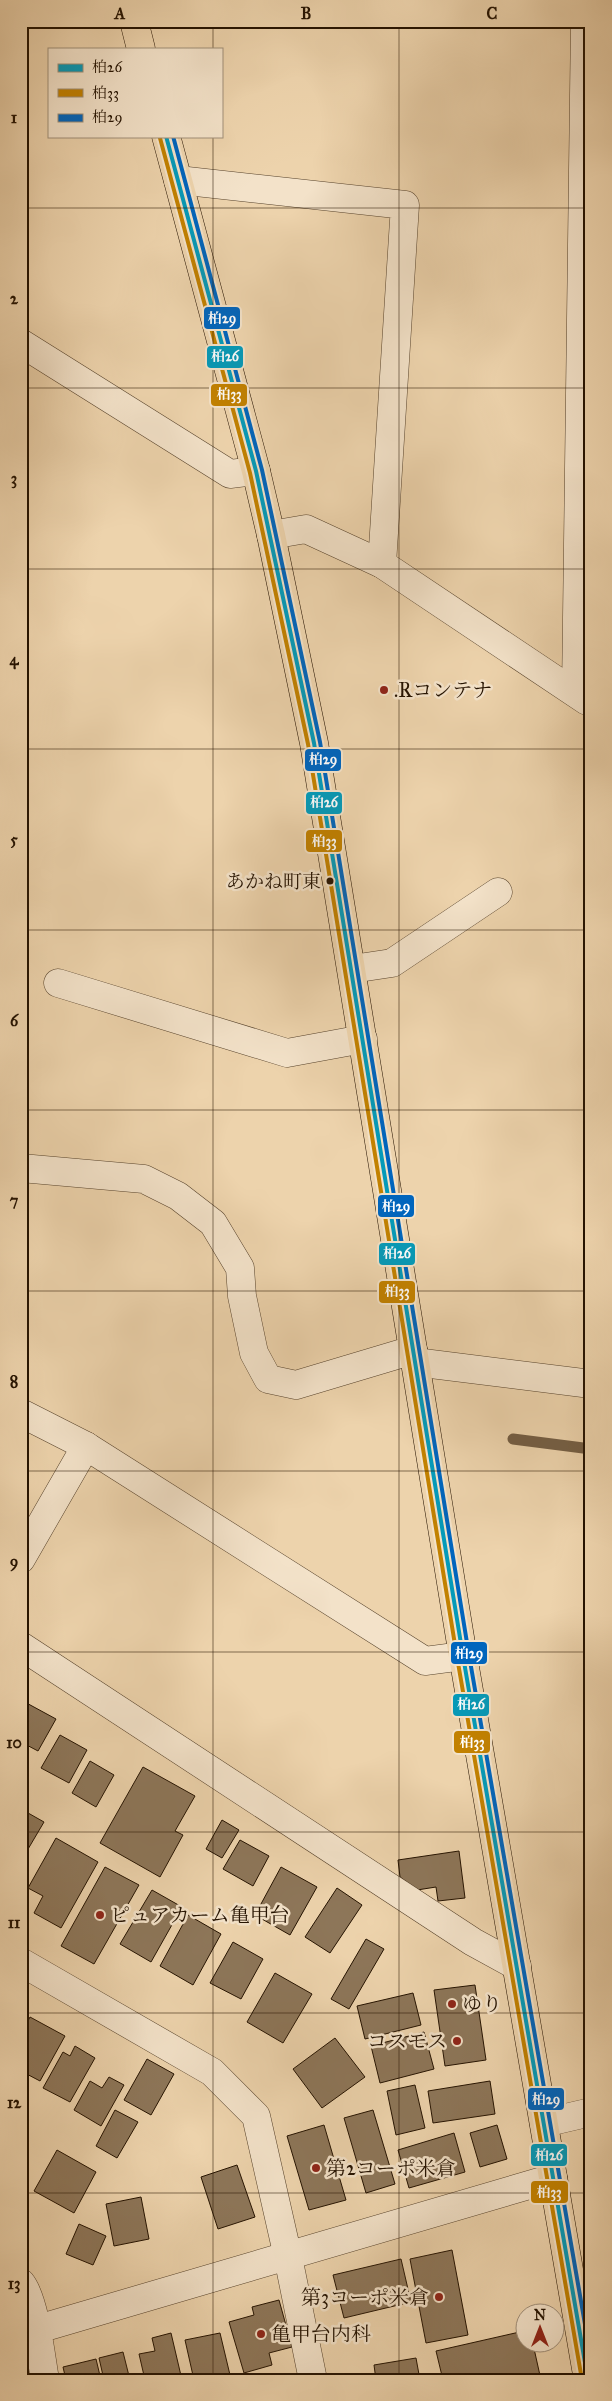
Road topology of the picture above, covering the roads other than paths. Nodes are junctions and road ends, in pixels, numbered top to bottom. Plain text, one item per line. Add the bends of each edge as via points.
1 (134, 21) edge
2 (585, 21) edge
3 (142, 48) edge
4 (167, 138) edge
5 (178, 180) junction
6 (21, 344) edge
7 (256, 471) junction
8 (271, 535) junction
9 (382, 564) junction
10 (583, 698) edge
11 (498, 892) dead end
12 (352, 969) junction
13 (58, 984) dead end
14 (363, 1039) junction
15 (21, 1168) edge
16 (414, 1356) junction
17 (591, 1384) edge
18 (21, 1412) edge
19 (86, 1446) junction
20 (21, 1559) edge
21 (21, 1646) edge
22 (463, 1656) junction
23 (21, 1962) edge
24 (517, 1966) junction
25 (591, 2112) edge
26 (544, 2123) junction
27 (553, 2178) junction
28 (288, 2257) junction
29 (21, 2284) edge
30 (582, 2291) edge
31 (29, 2332) edge
32 (45, 2380) edge
33 (313, 2380) edge
34 (588, 2380) edge

1 - 3 main road
2 - 10 street
4 - 5 main road
5 - 7 main road
5 - 9 street via 405,205
6 - 7 street via 230,474
7 - 8 main road
8 - 9 street via 306,529
8 - 12 main road via 314,743
9 - 10 street
11 - 12 street via 392,963
12 - 14 main road
13 - 14 street via 287,1053
14 - 16 main road
15 - 16 street via 144,1179 178,1196 213,1223 240,1268 242,1296 254,1352 268,1379 296,1385
16 - 17 street
16 - 22 main road
18 - 19 street
19 - 20 street
19 - 22 street via 425,1661
21 - 24 street via 473,1942
22 - 24 main road
23 - 28 street via 212,2072 256,2116
24 - 26 main road
25 - 26 street
26 - 27 main road
27 - 28 street
27 - 30 main road
28 - 31 street
28 - 33 street
29 - 31 street via 26,2290
30 - 34 main road
31 - 32 street

